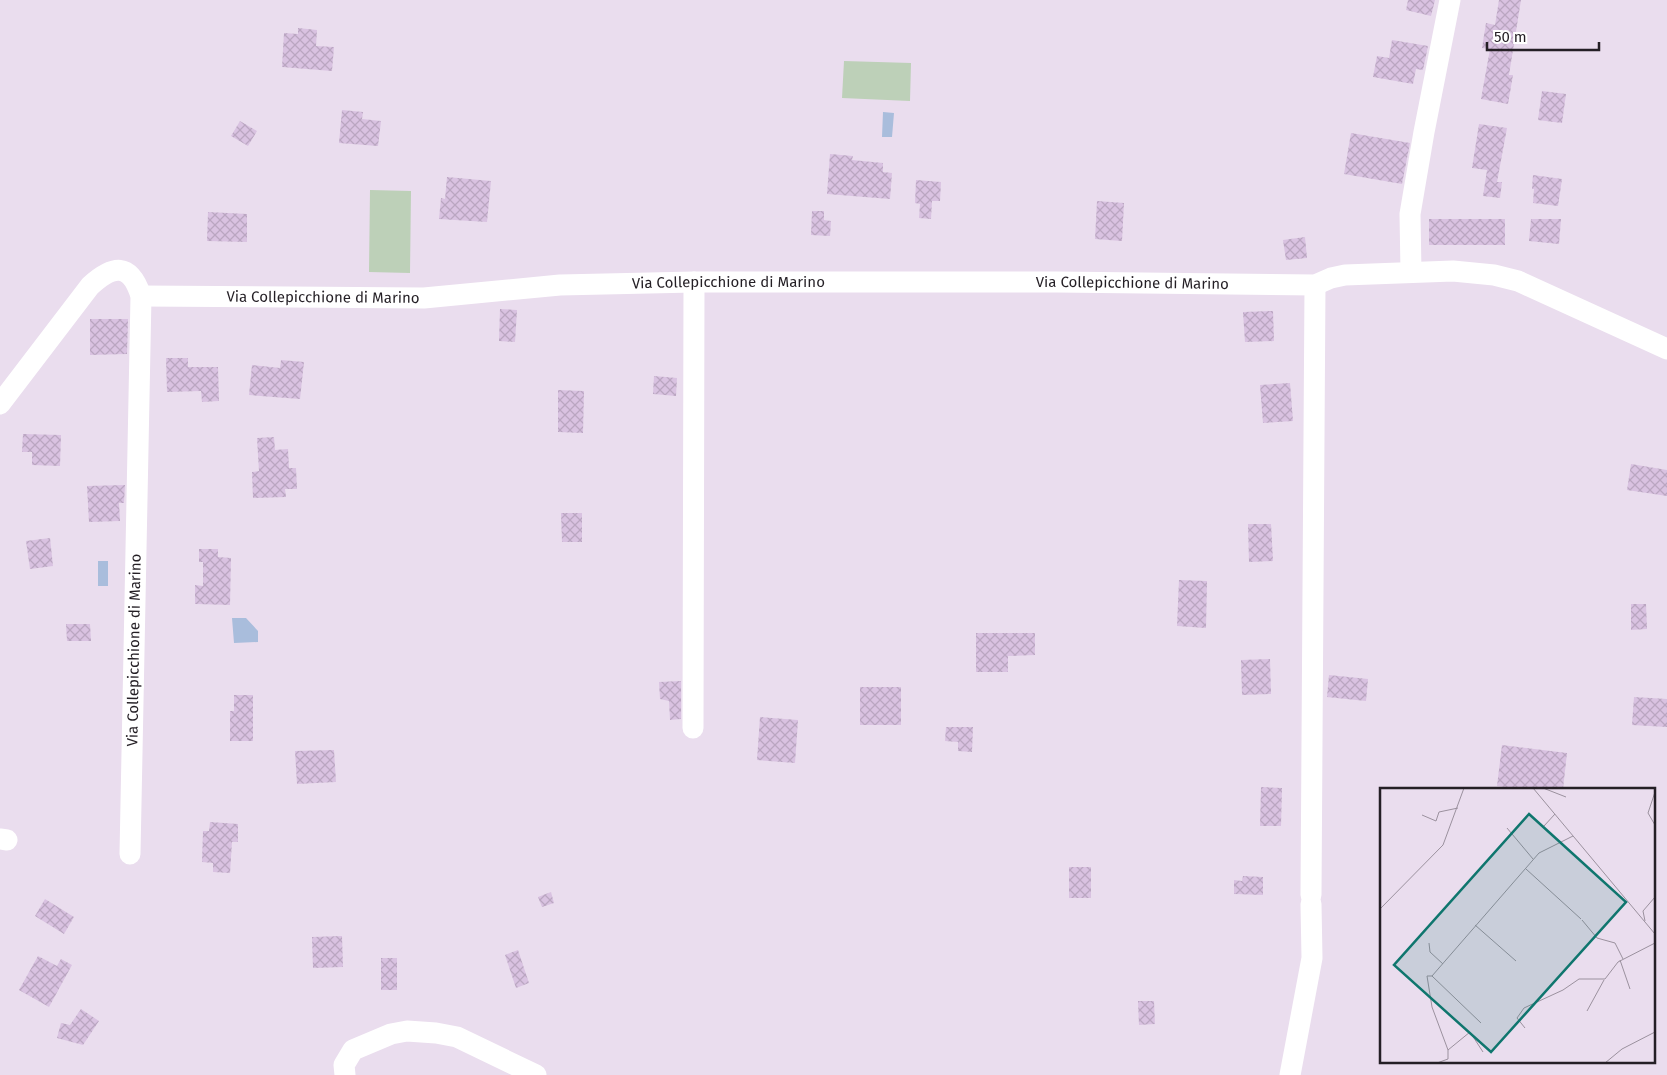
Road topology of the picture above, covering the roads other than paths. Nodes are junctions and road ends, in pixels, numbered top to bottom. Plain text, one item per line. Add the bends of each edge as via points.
1 (1450, 0) edge
2 (1411, 272) junction
3 (694, 282) junction
4 (1315, 285) junction
5 (141, 296) junction
6 (1667, 349) edge
7 (0, 404) edge
8 (693, 728) dead end
9 (130, 854) dead end
10 (345, 1075) edge
11 (536, 1075) edge
12 (1290, 1075) edge

1 - 2 street via 1410,214
2 - 4 street via 1338,276
2 - 6 street via 1481,273 1506,277
3 - 4 street, Via Collepicchione di Marino
3 - 5 street, Via Collepicchione di Marino via 560,284 424,298
3 - 8 street
4 - 12 street via 1312,958
5 - 7 street via 136,284 122,270 101,276 85,292
5 - 9 street, Via Collepicchione di Marino
10 - 11 street via 344,1065 353,1050 408,1031 458,1037

